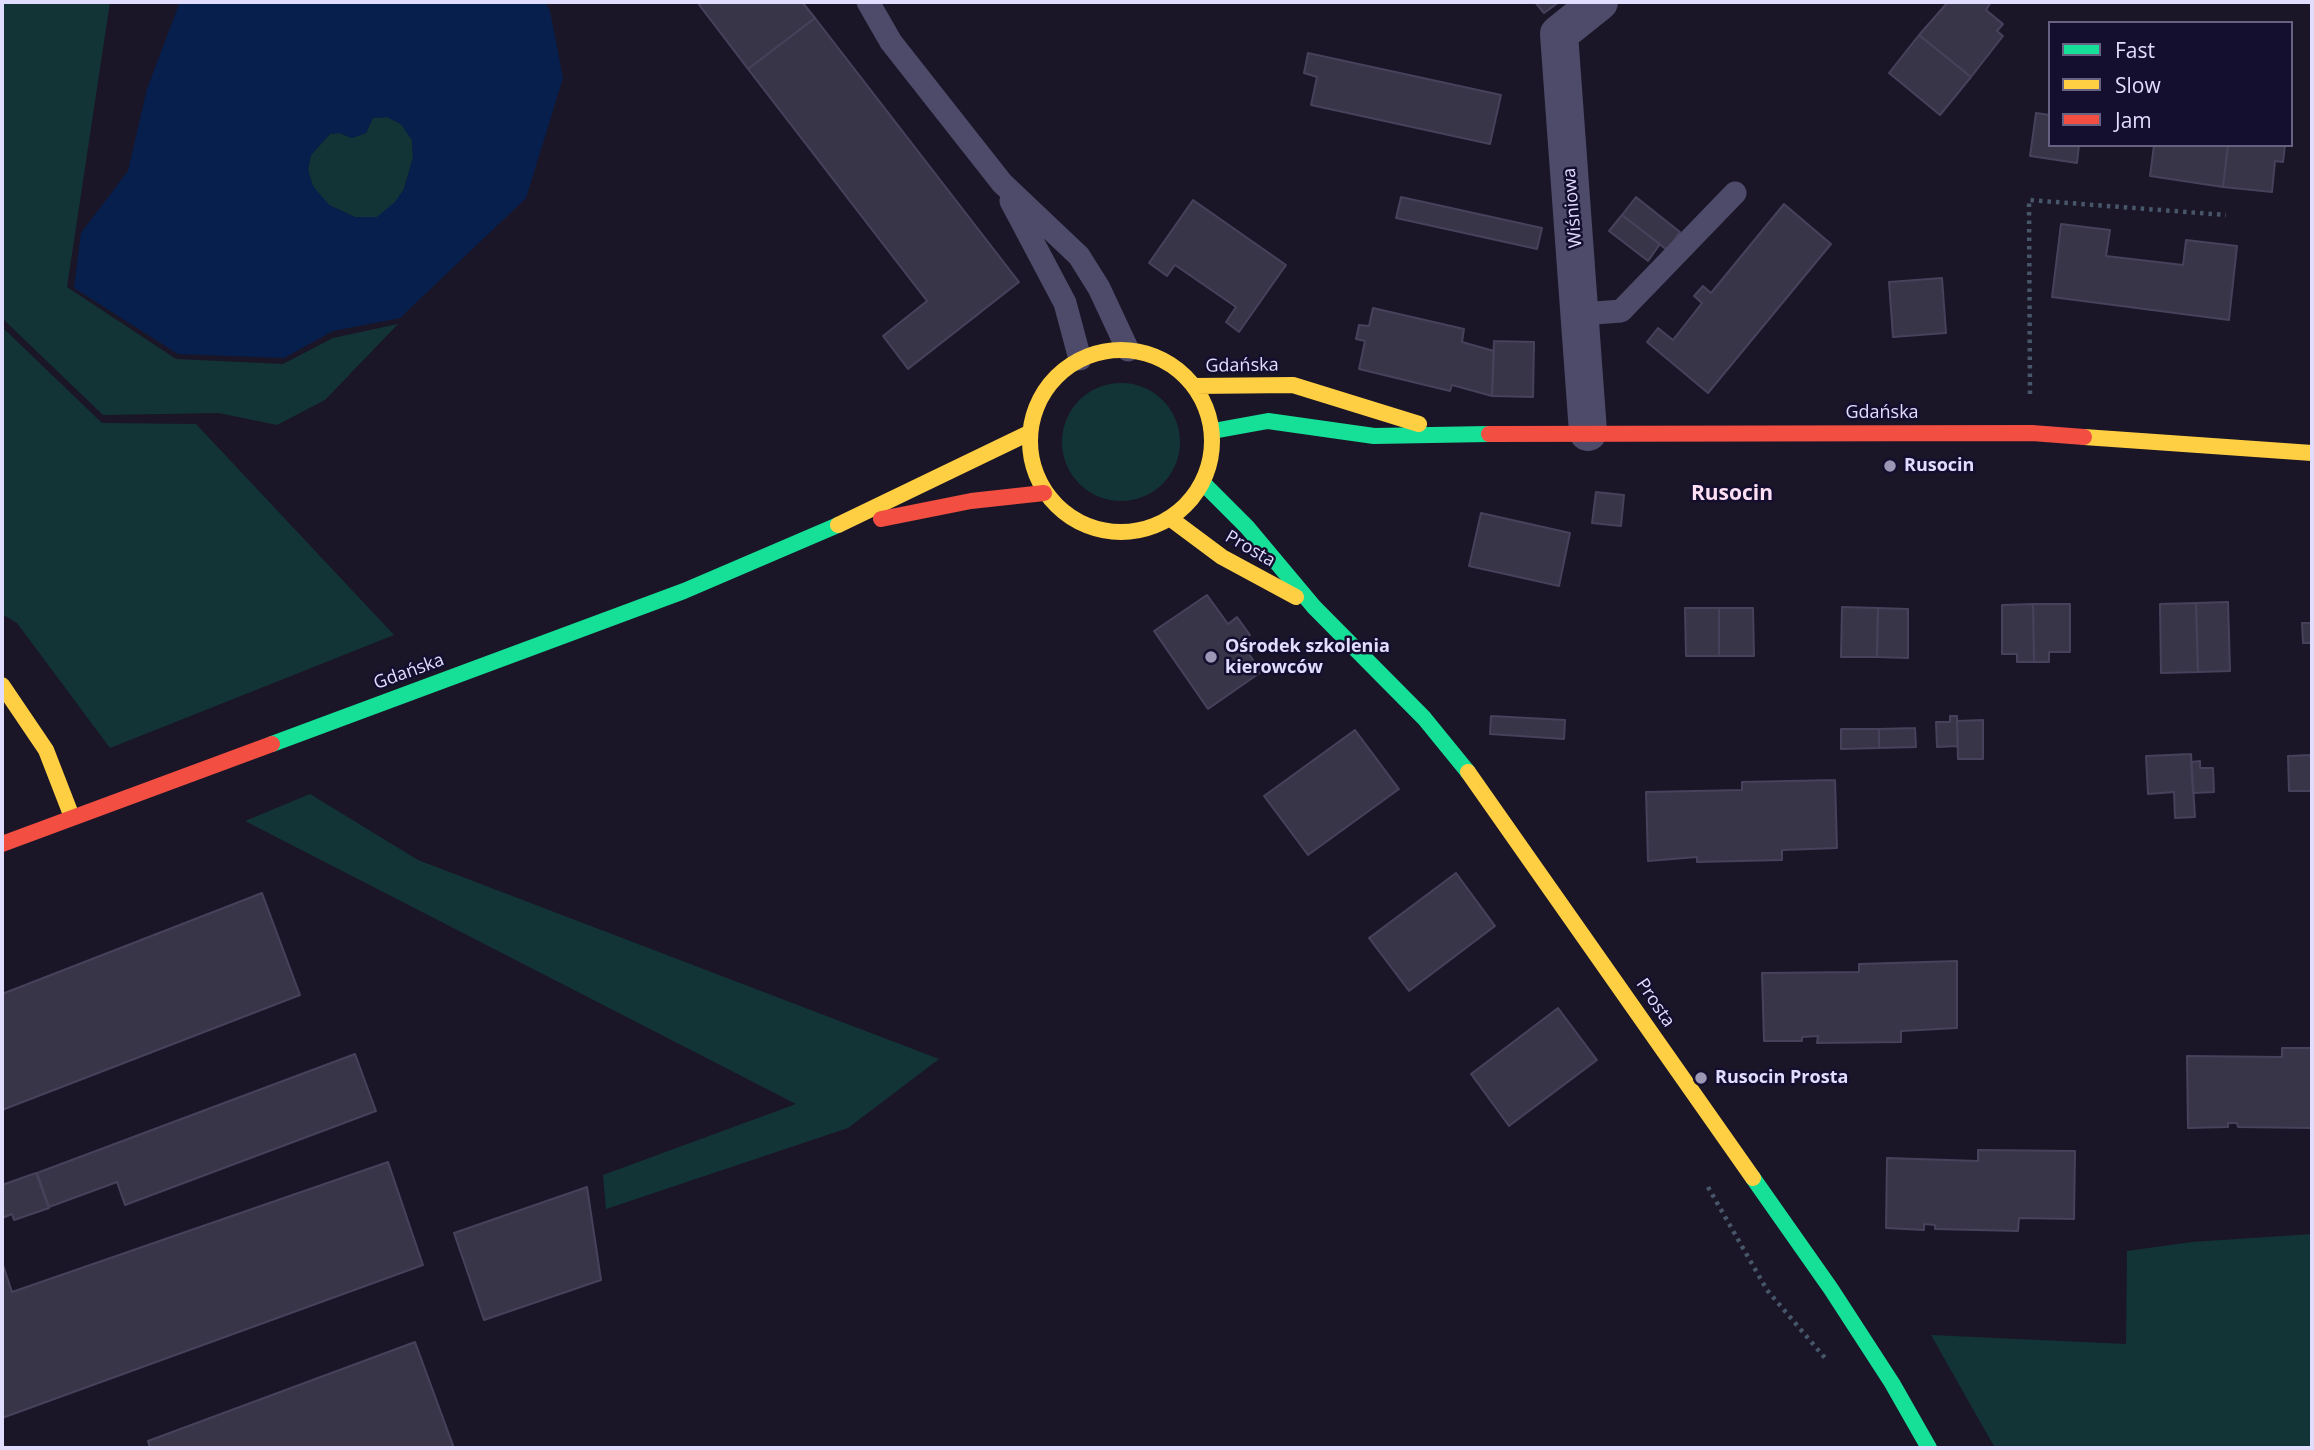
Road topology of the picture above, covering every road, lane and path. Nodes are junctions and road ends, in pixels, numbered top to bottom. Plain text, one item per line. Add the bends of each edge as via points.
1 (869, 2) edge
2 (1600, 2) edge
3 (1002, 183) junction
4 (1735, 193) dead end
5 (2226, 215) dead end
6 (1582, 314) junction
7 (1128, 350) junction
8 (1080, 359) junction
9 (1194, 386) junction
10 (1213, 430) junction
11 (1588, 432) junction
12 (1029, 433) junction
13 (1451, 433) junction
14 (2032, 433) junction
15 (2312, 453) edge
16 (1203, 483) junction
17 (1044, 493) junction
18 (1171, 519) junction
19 (828, 530) junction
20 (1314, 607) junction
21 (2, 685) edge
22 (72, 817) junction
23 (2, 844) edge
24 (1706, 1185) dead end
25 (1827, 1360) dead end
26 (1930, 1448) edge

1 - 3 lane via 891,42
2 - 6 street, Wiśniowa via 1559,34
3 - 7 lane via 1079,256
3 - 8 lane via 1065,303
4 - 6 lane via 1621,312
5 - 14 path via 2029,200
6 - 11 street, Wiśniowa
7 - 8 street via 1103,351
7 - 9 street via 1176,368
8 - 12 street via 1045,389
9 - 10 street
9 - 13 street, Gdańska via 1293,385
10 - 13 street, Gdańska via 1268,421 1374,436
10 - 16 street via 1213,449
11 - 13 street, Gdańska
11 - 14 street, Gdańska
12 - 17 street via 1032,464
12 - 19 street, Gdańska
14 - 15 street, Gdańska
16 - 18 street
16 - 20 street, Prosta
17 - 18 street via 1069,518 1102,532 1138,532
17 - 19 street, Gdańska via 971,501
18 - 20 street, Prosta via 1222,557
19 - 22 street, Gdańska via 684,591
20 - 26 street, Prosta via 1424,718 1483,791 1831,1289
21 - 22 street via 46,750
22 - 23 street, Gdańska
24 - 25 path via 1767,1290

